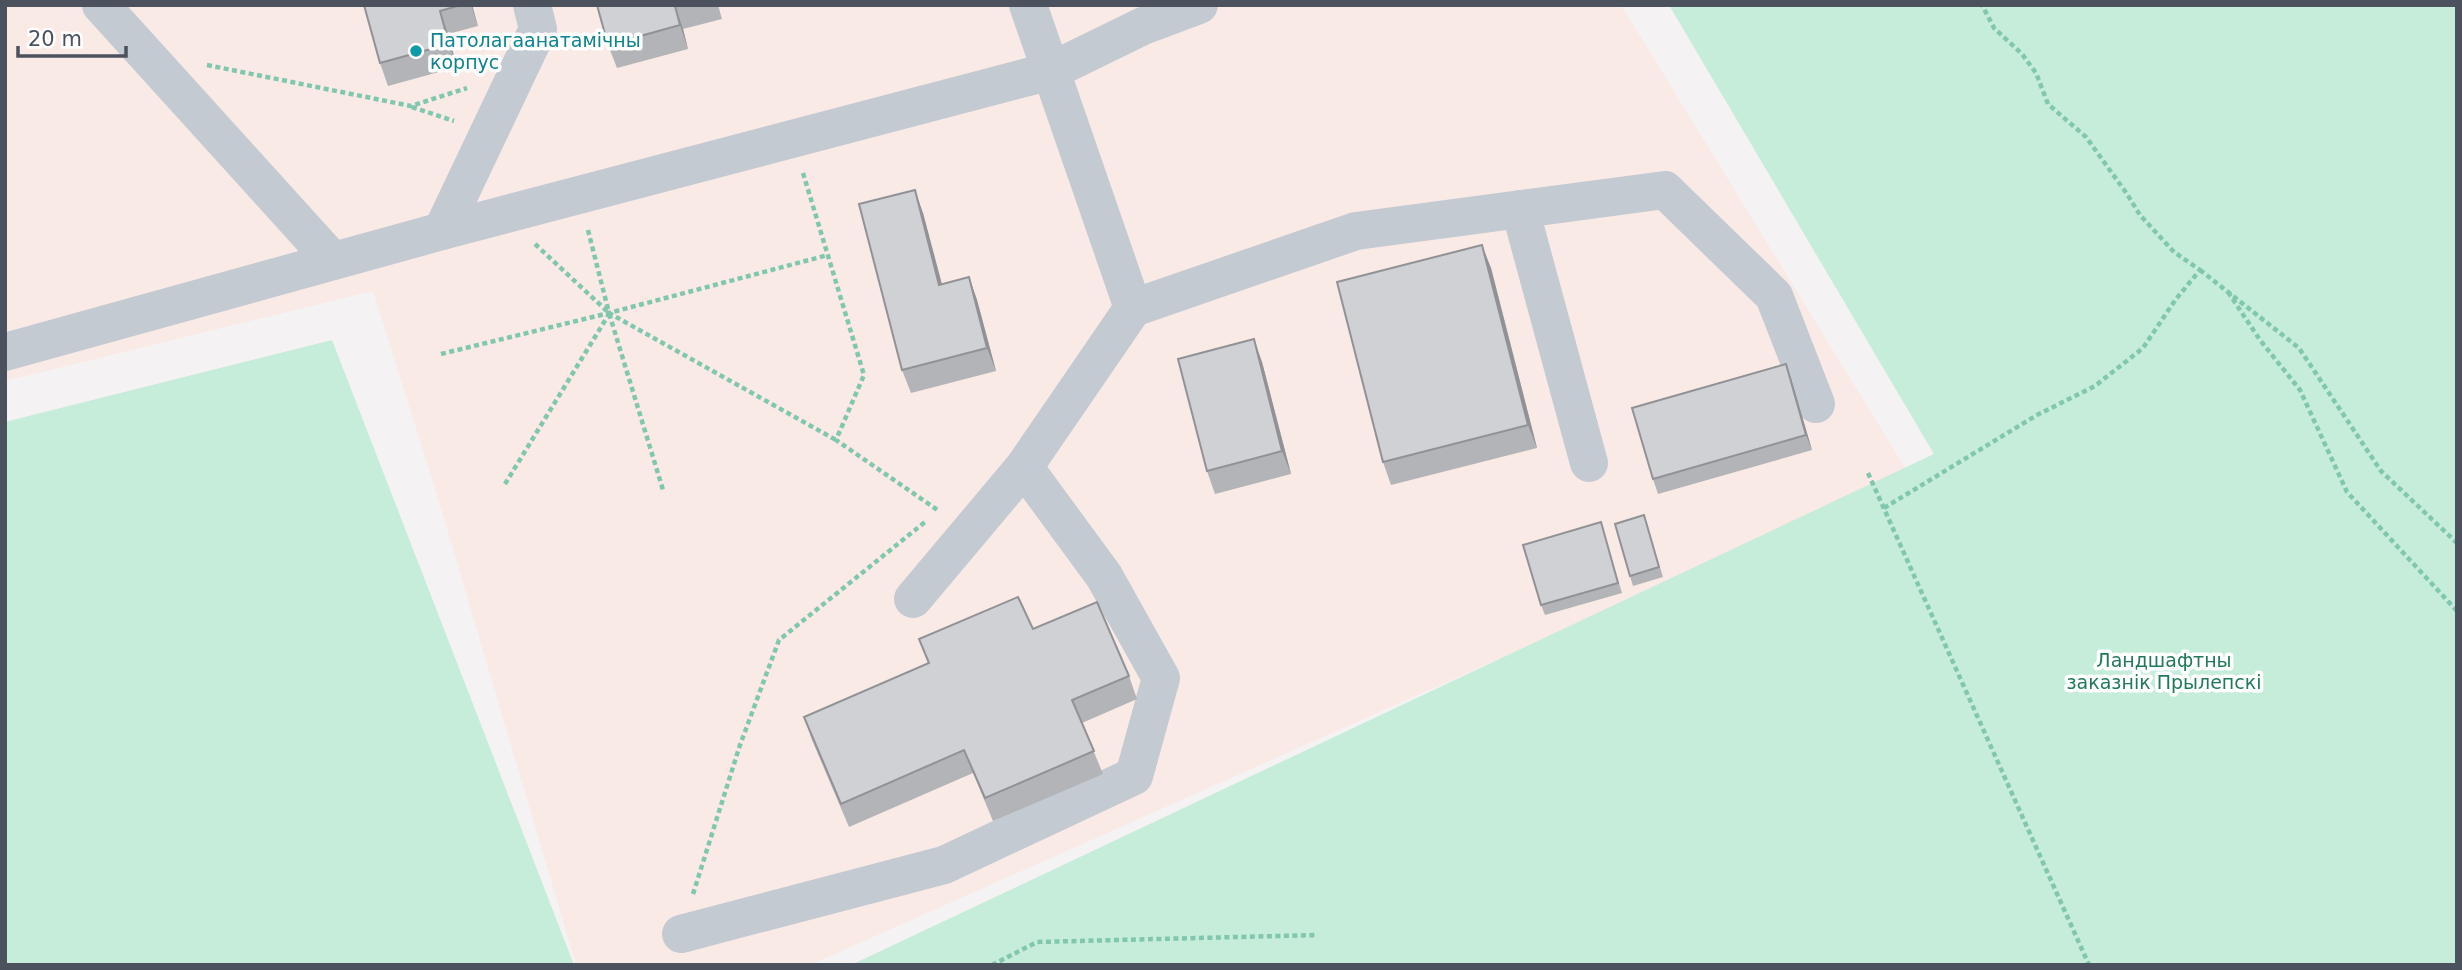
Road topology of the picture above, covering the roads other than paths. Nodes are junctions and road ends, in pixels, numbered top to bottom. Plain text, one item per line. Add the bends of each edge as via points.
1 (101, 5) edge
2 (531, 5) edge
3 (1028, 5) edge
4 (1199, 5) edge
5 (1051, 71) junction
6 (1520, 209) junction
7 (442, 231) junction
8 (333, 261) junction
9 (1133, 307) junction
10 (5, 352) edge
11 (1815, 404) dead end
12 (1589, 463) dead end
13 (1024, 467) junction
14 (914, 599) dead end
15 (681, 934) road end

1 - 8 lane
2 - 7 lane via 538,29
3 - 5 lane
4 - 5 lane via 1143,26
5 - 7 lane
5 - 9 lane
6 - 9 lane via 1356,231
6 - 11 lane via 1665,190 1773,296
6 - 12 lane
7 - 8 lane
8 - 10 lane
9 - 13 lane
13 - 14 lane
13 - 15 lane via 1104,576 1161,678 1134,776 944,865

